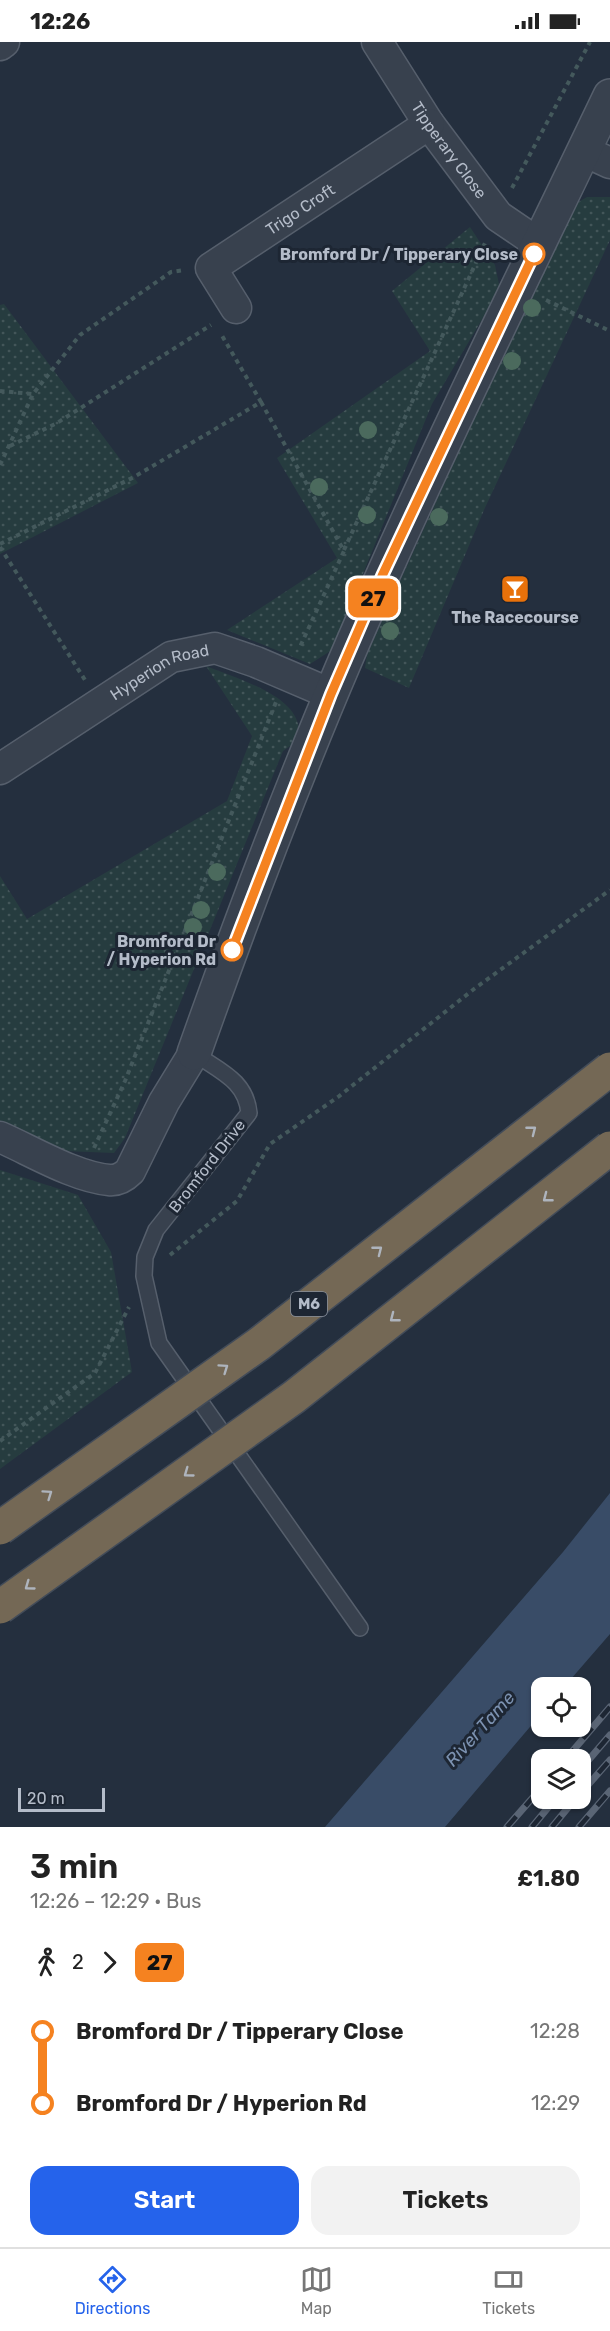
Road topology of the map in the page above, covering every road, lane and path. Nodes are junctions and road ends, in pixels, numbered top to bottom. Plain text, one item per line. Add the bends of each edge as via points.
1 (3, 42) edge
2 (376, 42) edge
3 (590, 42) edge
4 (0, 45) edge
5 (610, 96) edge
6 (429, 124) junction
7 (597, 157) edge
8 (498, 216) junction
9 (539, 244) junction
10 (211, 268) junction
11 (518, 286) junction
12 (236, 308) dead end
13 (610, 332) edge
14 (0, 391) edge
15 (33, 394) junction
16 (261, 402) junction
17 (9, 446) junction
18 (0, 465) edge
19 (0, 546) edge
20 (344, 551) junction
21 (287, 674) junction
22 (331, 694) junction
23 (100, 703) junction
24 (0, 769) edge
25 (610, 890) edge
26 (194, 1053) junction
27 (610, 1069) edge
28 (0, 1137) edge
29 (610, 1149) edge
30 (97, 1177) junction
31 (144, 1276) junction
32 (0, 1441) edge
33 (0, 1528) edge
34 (0, 1607) edge
35 (360, 1628) dead end

1 - 4 street
2 - 6 street, Tipperary Close
3 - 8 path
5 - 7 street
6 - 8 street, Tipperary Close
6 - 10 street, Trigo Croft
7 - 9 street
8 - 9 street, Tipperary Close
8 - 20 path
9 - 11 street
10 - 12 street
10 - 15 path via 171,272 80,334
11 - 13 path
11 - 22 street
14 - 15 path
15 - 17 path
16 - 17 path via 214,322 57,423
16 - 19 path via 134,477
16 - 20 path
17 - 18 path
19 - 23 path
20 - 21 path
21 - 22 street, Hyperion Road
21 - 23 street, Hyperion Road via 215,648 171,657
21 - 30 path via 125,1081
22 - 26 street
23 - 24 street, Hyperion Road
25 - 31 path via 474,989 338,1097 270,1144 237,1201
26 - 30 street via 164,1102 130,1171 125,1177
26 - 31 lane, Bromford Drive via 239,1085 248,1096 249,1113 156,1230 145,1257
33 -> 27 highway, M6, bridge via 259,1344
28 - 30 street
29 -> 34 highway, bridge via 294,1397
31 - 32 path via 95,1373
31 - 35 lane via 159,1343

